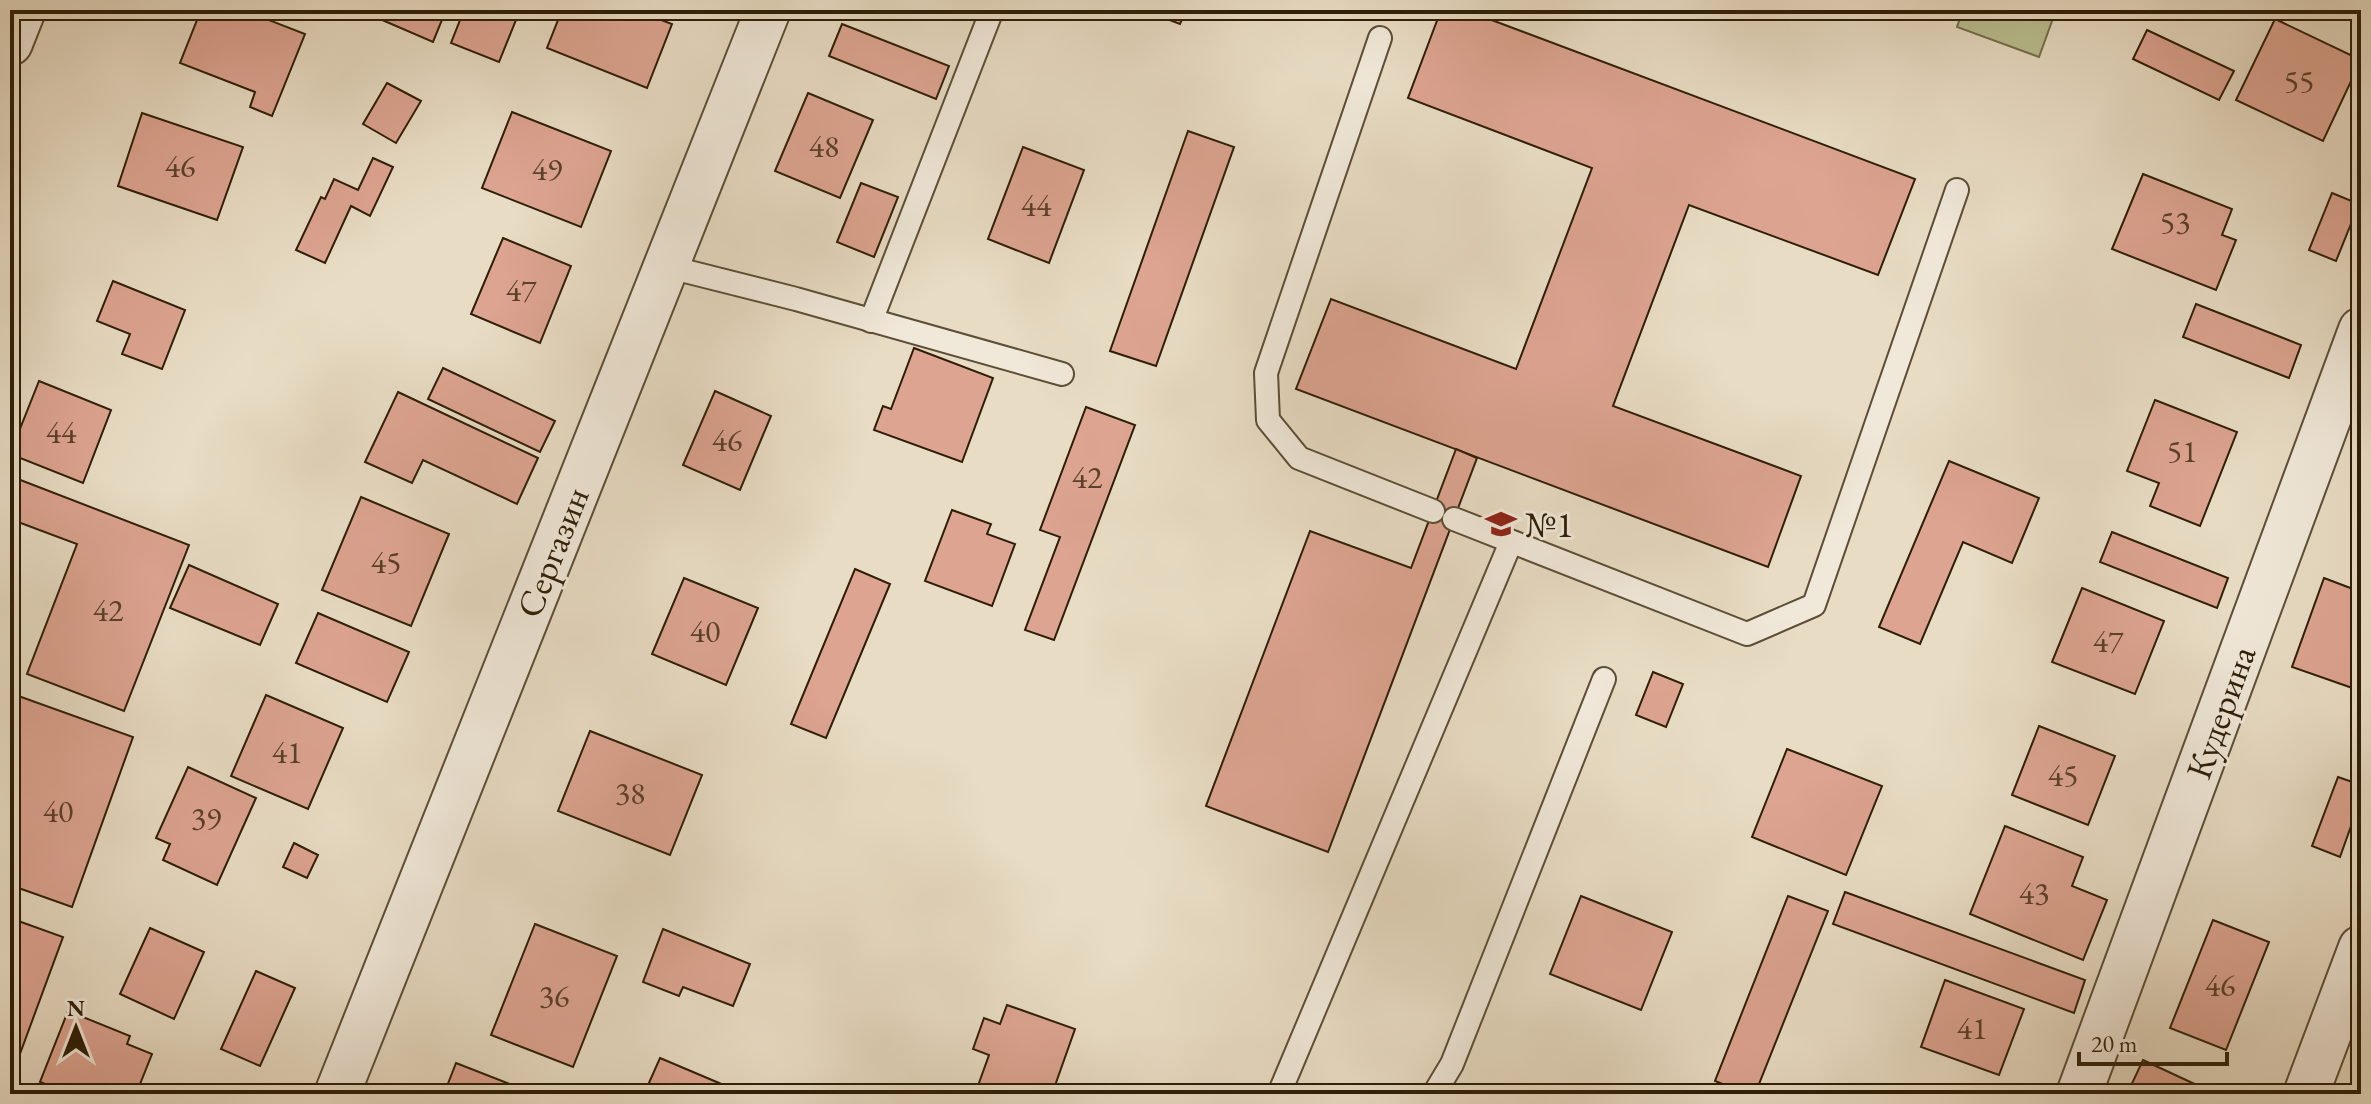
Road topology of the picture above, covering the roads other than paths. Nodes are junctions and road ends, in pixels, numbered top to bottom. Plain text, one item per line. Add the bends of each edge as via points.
1 (23, 10) edge
2 (768, 10) edge
3 (992, 10) edge
4 (1380, 38) dead end
5 (10, 43) edge
6 (1957, 190) dead end
7 (665, 266) junction
8 (871, 321) junction
9 (2361, 330) edge
10 (1062, 374) dead end
11 (1433, 511) dead end
12 (1454, 519) dead end
13 (1511, 542) junction
14 (1604, 679) dead end
15 (2361, 948) edge
16 (337, 1094) edge
17 (1279, 1094) edge
18 (1434, 1094) edge
19 (2079, 1094) edge
20 (2306, 1094) edge

1 - 5 street
2 - 7 street, Сергазин
3 - 8 lane
4 - 11 lane via 1266,373 1268,420 1299,458
6 - 13 lane via 1814,605 1747,634
7 - 8 lane
7 - 16 street, Сергазин
8 - 10 lane
9 - 19 street, Кудерина
12 - 13 lane
13 - 17 lane
14 - 18 lane via 1452,1064
15 - 20 street

